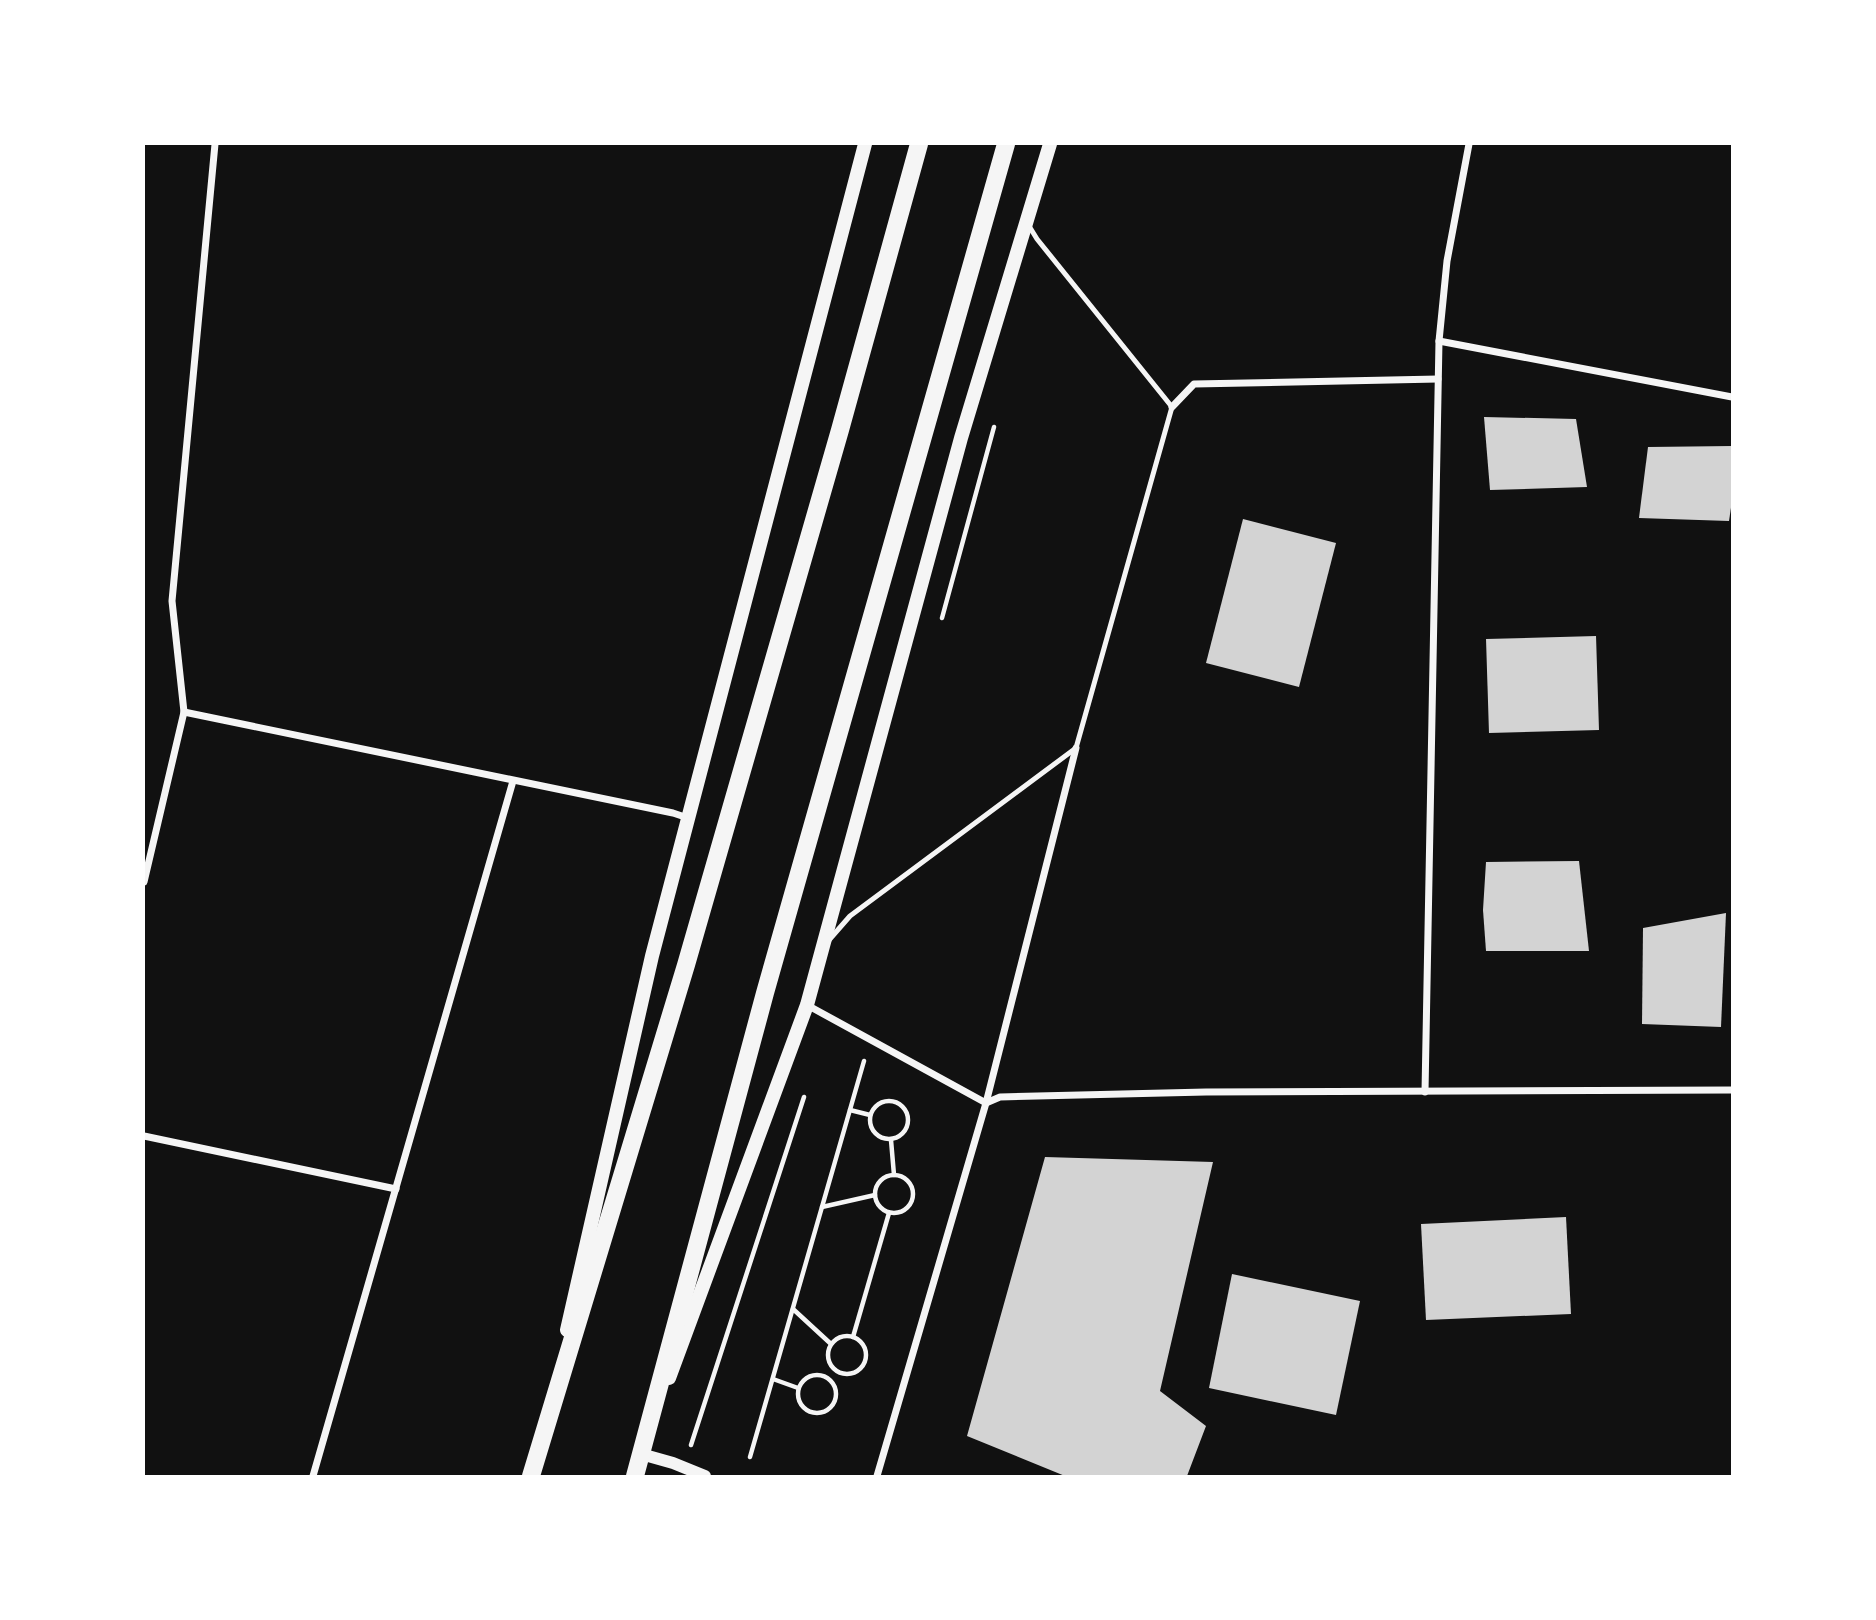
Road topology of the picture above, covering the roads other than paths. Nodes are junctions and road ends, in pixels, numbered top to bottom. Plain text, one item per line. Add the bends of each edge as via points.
1 (215, 144) edge
2 (865, 144) edge
3 (919, 144) edge
4 (1006, 144) edge
5 (1051, 144) edge
6 (1469, 144) edge
7 (1027, 223) junction
8 (1438, 341) junction
9 (1438, 379) junction
10 (1732, 397) edge
11 (1172, 407) junction
12 (184, 712) junction
13 (1076, 748) junction
14 (513, 781) junction
15 (689, 819) junction
16 (144, 882) edge
17 (822, 948) junction
18 (807, 1006) junction
19 (1732, 1090) edge
20 (1425, 1091) junction
21 (986, 1103) junction
22 (144, 1136) edge
23 (396, 1189) junction
24 (546, 1424) junction
25 (641, 1454) junction
26 (313, 1476) edge
27 (531, 1476) edge
28 (635, 1476) edge
29 (705, 1476) edge
30 (877, 1476) edge

1 - 12 street via 172,601
2 - 15 main road
3 - 24 main road via 686,965
4 - 25 main road via 768,980
5 - 7 main road
6 - 8 street via 1447,261
7 - 11 lane
7 - 17 main road via 961,438
8 - 9 street
8 - 10 street
9 - 11 street via 1194,384
9 - 20 street
11 - 13 lane
12 - 14 street
12 - 16 street
13 - 17 lane via 850,916
13 - 21 street
14 - 15 street
14 - 23 street
15 - 24 main road via 652,956
17 - 18 main road
18 - 21 street
18 - 25 main road
19 - 20 street
20 - 21 street via 1000,1097
21 - 30 street
22 - 23 street
23 - 26 street
24 - 27 main road
25 - 28 main road
25 - 29 street

